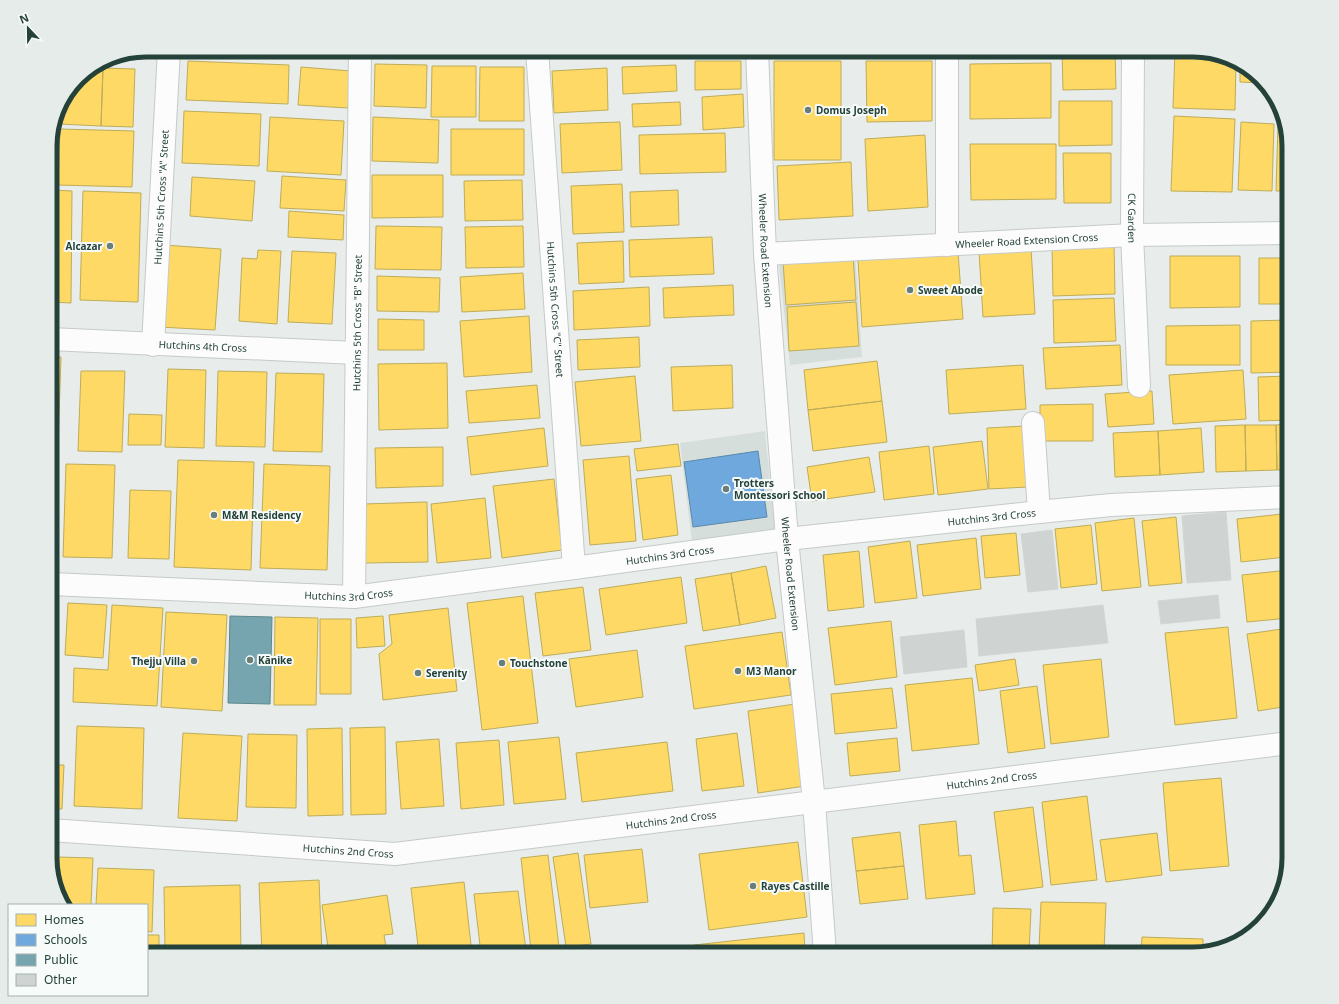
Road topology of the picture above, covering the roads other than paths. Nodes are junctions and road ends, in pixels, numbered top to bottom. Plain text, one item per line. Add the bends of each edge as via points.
1 (168, 57) edge
2 (360, 57) edge
3 (538, 57) edge
4 (758, 57) edge
5 (947, 57) edge
6 (1132, 57) edge
7 (1282, 233) edge
8 (1132, 234) junction
9 (947, 245) junction
10 (765, 254) junction
11 (57, 339) edge
12 (153, 344) junction
13 (356, 353) junction
14 (1139, 386) dead end
15 (1033, 422) dead end
16 (1282, 497) edge
17 (1039, 512) junction
18 (787, 539) junction
19 (574, 568) junction
20 (57, 584) edge
21 (354, 597) junction
22 (1282, 744) edge
23 (814, 802) junction
24 (57, 830) edge
25 (824, 947) edge

1 - 12 street, Hutchins 5th Cross "A" Street
2 - 13 street, Hutchins 5th Cross "B" Street
3 - 19 street, Hutchins 5th Cross "C" Street
4 - 10 street, Wheeler Road Extension
5 - 9 street
6 - 8 street, CK Garden
7 - 8 street, Wheeler Road Extension Cross
8 - 9 street, Wheeler Road Extension Cross
8 - 14 street, CK Garden
9 - 10 street, Wheeler Road Extension Cross
10 - 18 street, Wheeler Road Extension
11 - 12 street, Hutchins 4th Cross
12 - 13 street, Hutchins 4th Cross
13 - 21 street, Hutchins 5th Cross "B" Street
15 - 17 street
16 - 17 street, Hutchins 3rd Cross via 1111,505
17 - 18 street, Hutchins 3rd Cross
18 - 19 street, Hutchins 3rd Cross
18 - 23 street, Wheeler Road Extension
19 - 21 street, Hutchins 3rd Cross
20 - 21 street, Hutchins 3rd Cross
22 - 23 street, Hutchins 2nd Cross
23 - 24 street, Hutchins 2nd Cross via 395,854
23 - 25 street, Wheeler Road Extension

